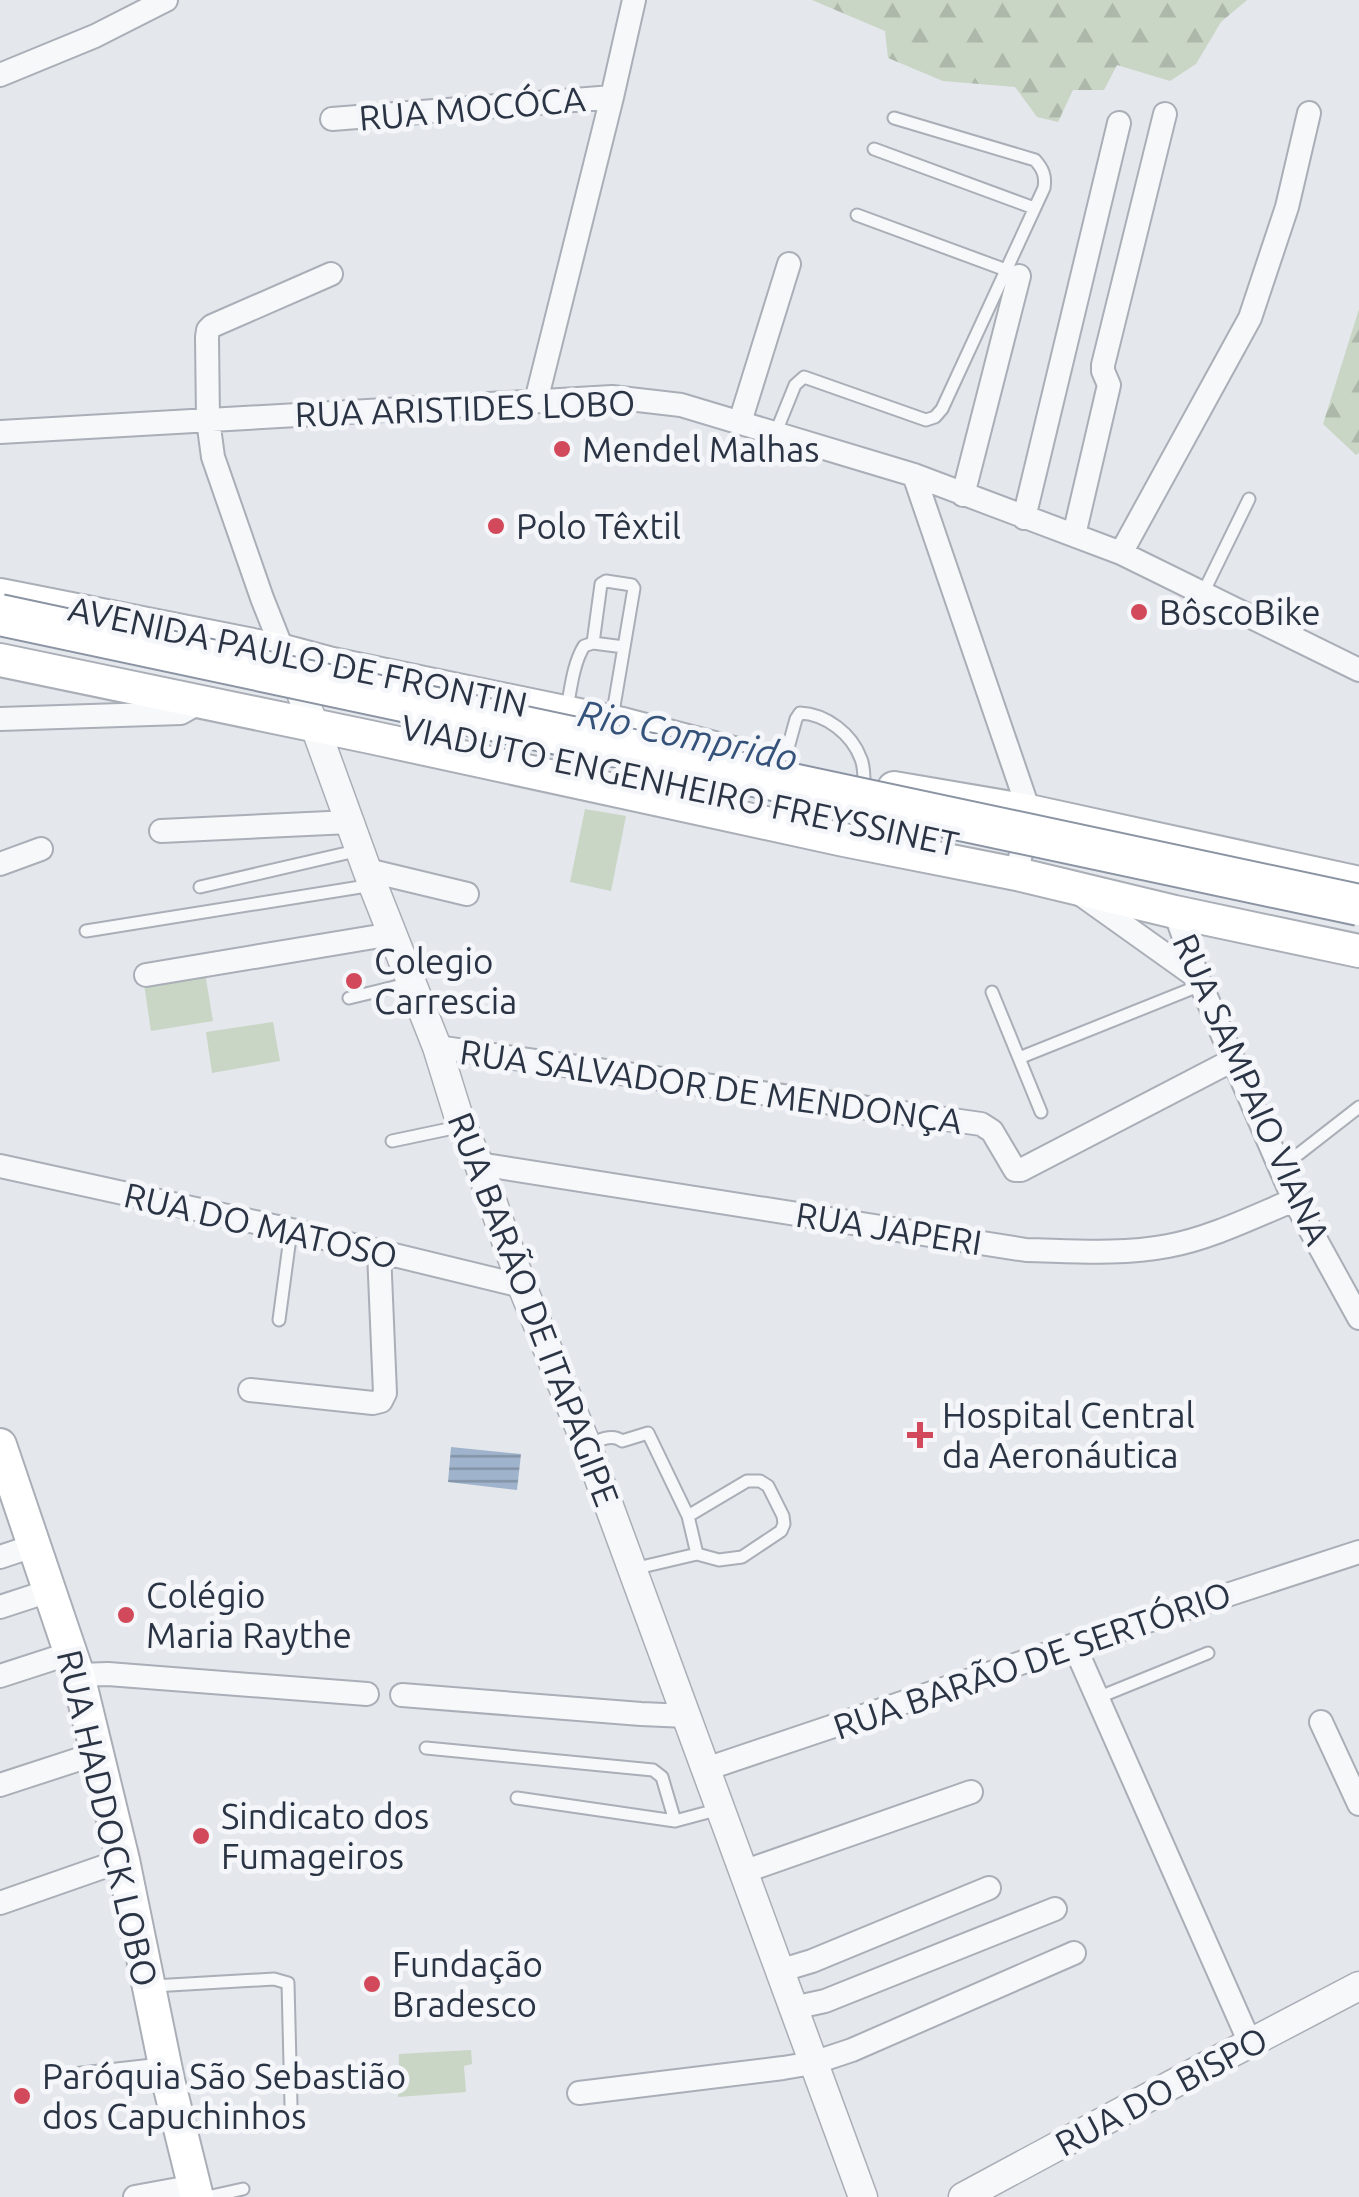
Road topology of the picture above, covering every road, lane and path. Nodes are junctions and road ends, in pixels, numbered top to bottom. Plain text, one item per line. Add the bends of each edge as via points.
1 (166, 0) edge
2 (634, 0) edge
3 (0, 74) edge
4 (612, 96) junction
5 (1309, 113) dead end
6 (1165, 114) dead end
7 (894, 118) dead end
8 (332, 119) dead end
9 (1120, 124) dead end
10 (874, 149) dead end
11 (1034, 208) junction
12 (857, 216) dead end
13 (789, 264) dead end
14 (1013, 273) junction
15 (331, 274) dead end
16 (536, 401) junction
17 (208, 420) junction
18 (740, 422) junction
19 (0, 432) edge
20 (776, 432) junction
21 (914, 475) junction
22 (963, 495) junction
23 (1250, 499) dead end
24 (1024, 518) junction
25 (1074, 535) junction
26 (1121, 553) junction
27 (1202, 593) junction
28 (0, 594) edge
29 (0, 615) edge
30 (0, 642) edge
31 (593, 644) junction
32 (624, 647) junction
33 (284, 653) junction
34 (0, 660) edge
35 (1359, 670) edge
36 (194, 700) junction
37 (566, 712) junction
38 (0, 720) edge
39 (617, 723) junction
40 (314, 724) junction
41 (783, 766) junction
42 (859, 782) junction
43 (608, 789) junction
44 (1028, 811) junction
45 (350, 822) junction
46 (161, 832) dead end
47 (844, 840) junction
48 (1187, 847) junction
49 (41, 849) dead end
50 (0, 864) edge
51 (367, 868) junction
52 (1017, 874) junction
53 (1359, 883) edge
54 (200, 887) dead end
55 (1072, 888) junction
56 (467, 894) dead end
57 (1359, 905) edge
58 (1175, 912) junction
59 (1359, 929) edge
60 (86, 931) dead end
61 (392, 934) junction
62 (1359, 951) edge
63 (146, 975) dead end
64 (1199, 982) junction
65 (411, 983) junction
66 (992, 992) dead end
67 (348, 998) dead end
68 (436, 1047) junction
69 (1019, 1058) junction
70 (1234, 1060) junction
71 (1359, 1107) edge
72 (1040, 1112) dead end
73 (463, 1126) junction
74 (392, 1141) dead end
75 (478, 1164) junction
76 (0, 1166) edge
77 (1279, 1166) junction
78 (1294, 1200) junction
79 (291, 1230) junction
80 (379, 1252) junction
81 (522, 1286) junction
82 (1359, 1318) edge
83 (279, 1320) dead end
84 (250, 1390) dead end
85 (0, 1445) edge
86 (588, 1446) junction
87 (688, 1516) junction
88 (33, 1546) junction
89 (1359, 1552) edge
90 (697, 1554) junction
91 (0, 1557) edge
92 (633, 1569) junction
93 (49, 1591) junction
94 (0, 1607) edge
95 (1074, 1644) junction
96 (1208, 1653) dead end
97 (74, 1664) junction
98 (0, 1676) edge
99 (367, 1694) dead end
100 (402, 1695) dead end
101 (1097, 1698) junction
102 (687, 1716) junction
103 (1322, 1722) dead end
104 (426, 1748) dead end
105 (98, 1753) junction
106 (706, 1769) junction
107 (0, 1785) edge
108 (971, 1792) dead end
109 (517, 1798) dead end
110 (1359, 1804) edge
111 (720, 1810) junction
112 (675, 1821) junction
113 (123, 1860) junction
114 (743, 1872) junction
115 (989, 1888) dead end
116 (0, 1903) edge
117 (1055, 1910) dead end
118 (1074, 1953) dead end
119 (780, 1971) junction
120 (149, 1986) junction
121 (1359, 1986) edge
122 (793, 2008) junction
123 (1250, 2043) junction
124 (165, 2063) junction
125 (813, 2063) junction
126 (73, 2074) dead end
127 (580, 2092) dead end
128 (291, 2106) dead end
129 (243, 2189) dead end
130 (200, 2193) edge
131 (135, 2197) edge
132 (863, 2197) edge
133 (964, 2197) edge

1 - 3 street
2 - 4 street
4 - 8 street, RUA MOCÓCA
4 - 16 street
5 - 26 street via 1250,318
6 - 25 street via 1103,364 1109,385
7 - 11 lane via 1035,160 1046,178
9 - 24 street
10 - 11 lane
11 - 14 lane
12 - 14 lane
13 - 18 street
14 - 20 lane via 935,418 804,377
14 - 22 street
15 - 17 street, RUA BARÃO DE ITAPAGIPE via 208,330
16 - 17 street, RUA ARISTIDES LOBO
16 - 18 street, RUA ARISTIDES LOBO via 652,400
17 - 19 street, RUA ARISTIDES LOBO
17 - 33 street, RUA BARÃO DE ITAPAGIPE via 213,458
18 - 20 street, RUA ARISTIDES LOBO
20 - 21 street, RUA ARISTIDES LOBO
21 - 22 street, RUA ARISTIDES LOBO
21 - 44 street
22 - 24 street, RUA ARISTIDES LOBO
23 - 27 lane
24 - 25 street, RUA ARISTIDES LOBO
25 - 26 street, RUA ARISTIDES LOBO
26 - 27 street, RUA ARISTIDES LOBO
27 - 35 street, RUA ARISTIDES LOBO
28 - 33 main road, AVENIDA PAULO DE FRONTIN
29 - 57 highway, VIADUTO ENGENHEIRO FREYSSINET, bridge
30 - 59 highway, VIADUTO ENGENHEIRO FREYSSINET
31 - 32 lane
31 - 32 lane via 601,584 626,582 634,588
31 - 37 lane via 580,651
32 - 39 lane
33 - 37 main road, AVENIDA PAULO DE FRONTIN
33 - 40 street, RUA BARÃO DE ITAPAGIPE
34 - 36 main road, AVENIDA PAULO DE FRONTIN
36 - 38 street via 182,713
36 - 40 main road, AVENIDA PAULO DE FRONTIN
37 - 39 main road, AVENIDA PAULO DE FRONTIN
39 - 41 main road, AVENIDA PAULO DE FRONTIN
39 - 43 main road
40 - 43 main road, AVENIDA PAULO DE FRONTIN
40 - 45 street, RUA BARÃO DE ITAPAGIPE
41 - 42 main road, AVENIDA PAULO DE FRONTIN
41 - 42 lane via 796,719 805,712 845,736 862,761
42 - 44 main road, AVENIDA PAULO DE FRONTIN
42 - 47 main road
43 - 47 main road, AVENIDA PAULO DE FRONTIN
44 - 48 main road, AVENIDA PAULO DE FRONTIN
44 - 52 street
45 - 46 street
45 - 51 street, RUA BARÃO DE ITAPAGIPE
47 - 52 main road, AVENIDA PAULO DE FRONTIN
48 - 53 main road, AVENIDA PAULO DE FRONTIN
48 - 58 main road
49 - 50 street
51 - 54 lane
51 - 56 street
51 - 60 lane
51 - 61 street, RUA BARÃO DE ITAPAGIPE
52 - 55 main road, AVENIDA PAULO DE FRONTIN
55 - 58 main road, AVENIDA PAULO DE FRONTIN
55 - 64 street
58 - 62 main road, AVENIDA PAULO DE FRONTIN
58 - 64 street, RUA SAMPAIO VIANA
61 - 63 street
61 - 65 street, RUA BARÃO DE ITAPAGIPE
64 - 69 lane
64 - 70 street, RUA SAMPAIO VIANA
65 - 67 lane
65 - 68 street, RUA BARÃO DE ITAPAGIPE
66 - 69 lane
68 - 70 street, RUA SALVADOR DE MENDONÇA via 981,1124 992,1130 1015,1170
68 - 73 street, RUA BARÃO DE ITAPAGIPE
69 - 72 lane
70 - 77 street, RUA SAMPAIO VIANA
71 - 77 lane
73 - 74 lane
73 - 75 street, RUA BARÃO DE ITAPAGIPE
75 - 78 street, RUA JAPERI via 1042,1250 1166,1247
75 - 81 street, RUA BARÃO DE ITAPAGIPE
76 - 79 street, RUA DO MATOSO
77 - 78 street, RUA SAMPAIO VIANA
78 - 82 street, RUA SAMPAIO VIANA
79 - 80 street, RUA DO MATOSO
79 - 83 lane
80 - 81 street, RUA DO MATOSO
80 - 84 street via 381,1401
81 - 86 street, RUA BARÃO DE ITAPAGIPE
85 - 88 main road, RUA HADDOCK LOBO
86 - 87 lane via 648,1433
86 - 92 street, RUA BARÃO DE ITAPAGIPE
87 - 90 lane
87 - 90 lane via 760,1481 783,1516 781,1531 742,1557
88 - 91 street
88 - 93 main road, RUA HADDOCK LOBO
89 - 95 street, RUA BARÃO DE SERTÓRIO
90 - 92 lane
92 - 102 street, RUA BARÃO DE ITAPAGIPE
93 - 94 street
93 - 97 main road, RUA HADDOCK LOBO
95 - 101 street
95 - 106 street, RUA BARÃO DE SERTÓRIO
96 - 101 lane
97 - 98 street
97 - 99 street via 108,1674
97 - 105 main road, RUA HADDOCK LOBO
100 - 102 street
101 - 123 street
102 - 106 street, RUA BARÃO DE ITAPAGIPE
103 - 110 street
104 - 112 lane via 653,1770 662,1777
105 - 107 street
105 - 113 main road, RUA HADDOCK LOBO
106 - 111 street, RUA BARÃO DE ITAPAGIPE
108 - 114 street
109 - 112 lane
111 - 112 lane
111 - 114 street, RUA BARÃO DE ITAPAGIPE
113 - 116 street
113 - 120 main road, RUA HADDOCK LOBO
114 - 119 street, RUA BARÃO DE ITAPAGIPE
115 - 119 street
117 - 122 street
118 - 125 street
119 - 122 street, RUA BARÃO DE ITAPAGIPE
120 - 124 main road, RUA HADDOCK LOBO
120 - 128 lane via 288,1983
121 - 123 street, RUA DO BISPO
122 - 125 street, RUA BARÃO DE ITAPAGIPE
123 - 133 street, RUA DO BISPO
124 - 126 lane
124 - 130 main road, RUA HADDOCK LOBO
125 - 127 street
125 - 132 street, RUA BARÃO DE ITAPAGIPE
129 - 130 lane
130 - 131 street

